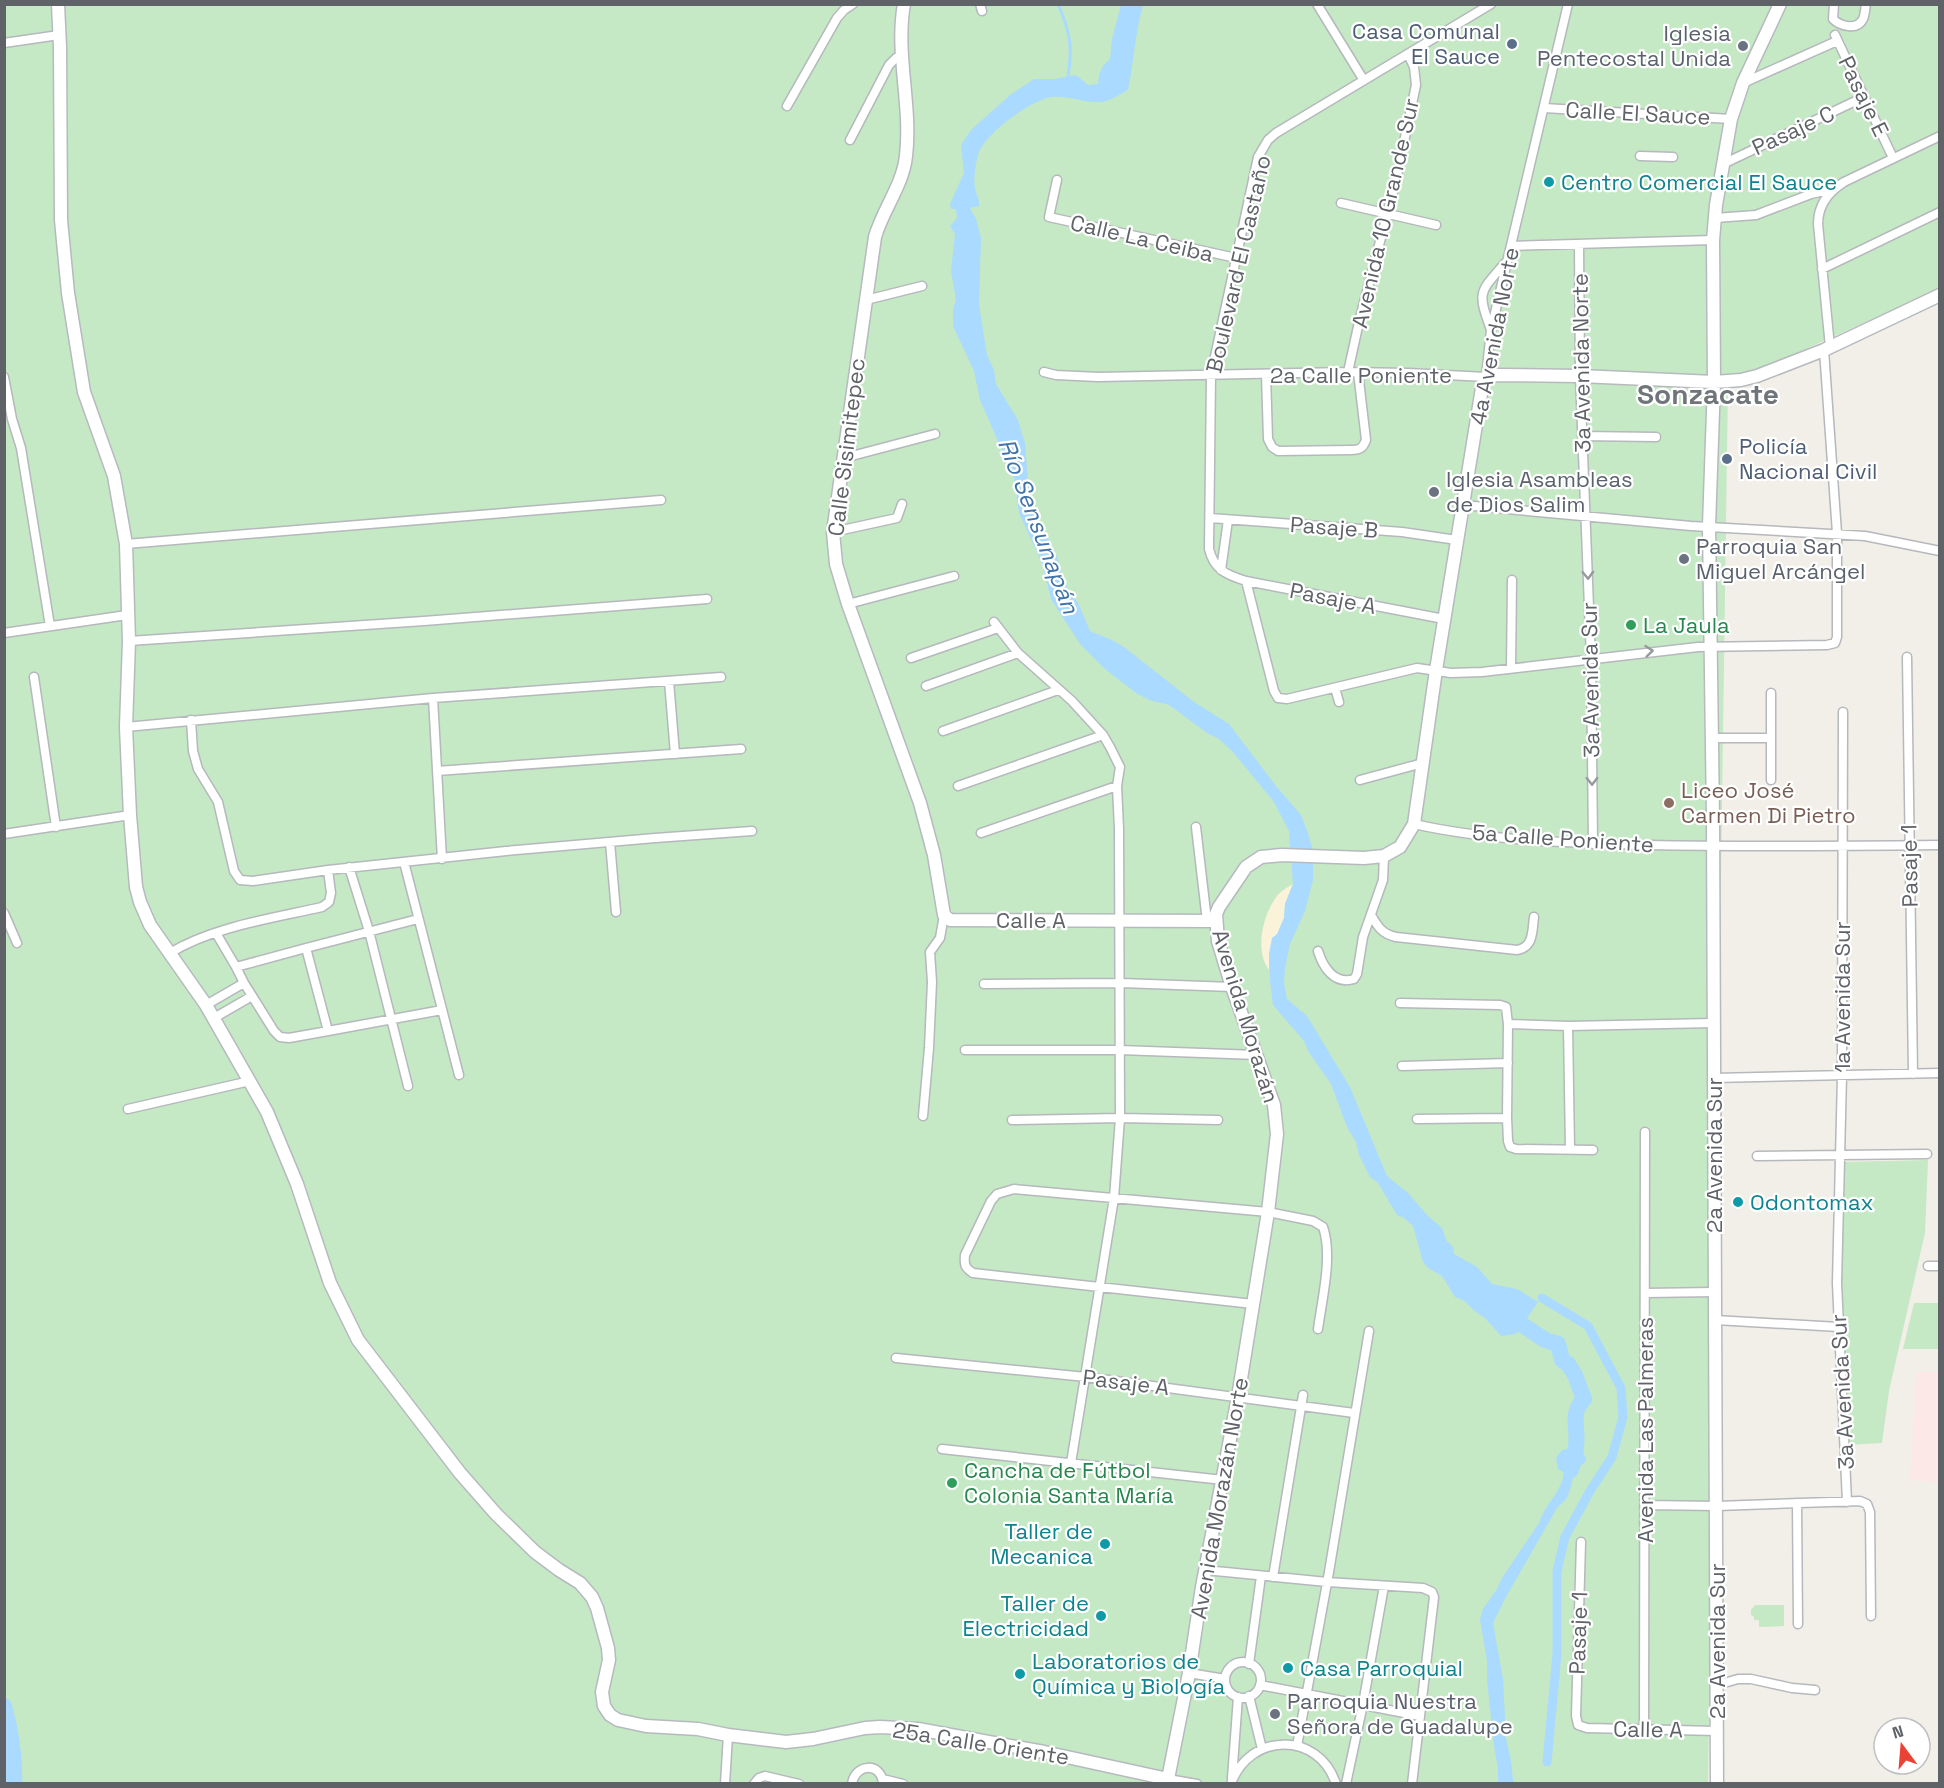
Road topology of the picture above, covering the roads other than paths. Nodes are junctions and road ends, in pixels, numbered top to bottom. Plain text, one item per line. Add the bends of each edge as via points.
1 (58, 4) edge
2 (853, 4) edge
3 (904, 4) edge
4 (1317, 4) edge
5 (1491, 4) edge
6 (1558, 4) edge
7 (1568, 4) edge
8 (1780, 4) edge
9 (1834, 4) edge
10 (1866, 4) edge
11 (1565, 18) junction
12 (59, 34) junction
13 (4, 43) edge
14 (1408, 54) junction
15 (902, 55) junction
16 (1364, 79) junction
17 (1743, 83) junction
18 (1864, 97) junction
19 (787, 106) dead end
20 (1544, 108) junction
21 (1731, 119) junction
22 (1940, 136) edge
23 (850, 140) dead end
24 (1640, 156) dead end
25 (1673, 157) dead end
26 (1893, 158) junction
27 (1723, 164) junction
28 (1057, 180) dead end
29 (1834, 189) junction
30 (1341, 203) dead end
31 (1940, 212) edge
32 (1387, 214) junction
33 (1715, 218) junction
34 (1436, 225) dead end
35 (1713, 240) junction
36 (1579, 245) junction
37 (1511, 246) junction
38 (1236, 258) junction
39 (1507, 260) junction
40 (1822, 269) junction
41 (922, 286) dead end
42 (1940, 295) edge
43 (866, 300) junction
44 (1491, 330) junction
45 (1827, 348) junction
46 (1044, 372) dead end
47 (1348, 372) junction
48 (1358, 372) junction
49 (1266, 374) junction
50 (1211, 375) junction
51 (1580, 376) junction
52 (4, 377) edge
53 (1486, 377) junction
54 (1714, 382) junction
55 (935, 434) dead end
56 (1582, 436) junction
57 (1656, 437) dead end
58 (844, 458) junction
59 (661, 500) dead end
60 (902, 504) dead end
61 (1463, 505) junction
62 (1585, 517) junction
63 (1210, 518) junction
64 (1228, 520) junction
65 (1709, 526) junction
66 (833, 532) junction
67 (1838, 533) junction
68 (1457, 540) junction
69 (126, 544) junction
70 (1940, 551) edge
71 (1222, 571) junction
72 (954, 576) dead end
73 (1512, 580) dead end
74 (1246, 581) junction
75 (707, 599) dead end
76 (848, 604) junction
77 (127, 615) junction
78 (1444, 620) junction
79 (50, 626) junction
80 (4, 633) edge
81 (129, 641) junction
82 (1711, 646) junction
83 (1018, 653) junction
84 (1907, 657) dead end
85 (910, 658) dead end
86 (1591, 659) junction
87 (1511, 668) junction
88 (1436, 670) junction
89 (34, 677) dead end
90 (722, 677) dead end
91 (669, 681) junction
92 (926, 686) dead end
93 (1335, 688) junction
94 (1058, 690) junction
95 (1771, 693) dead end
96 (433, 698) junction
97 (1339, 702) dead end
98 (1843, 712) dead end
99 (191, 720) junction
100 (126, 727) junction
101 (943, 731) dead end
102 (1103, 735) junction
103 (1712, 738) junction
104 (1771, 738) junction
105 (741, 749) dead end
106 (675, 754) junction
107 (1423, 763) junction
108 (437, 771) junction
109 (1360, 780) dead end
110 (1771, 780) dead end
111 (958, 786) dead end
112 (1117, 786) junction
113 (130, 815) junction
114 (1414, 824) junction
115 (56, 827) junction
116 (1196, 828) dead end
117 (752, 831) dead end
118 (981, 833) dead end
119 (4, 834) edge
120 (610, 842) junction
121 (1593, 844) junction
122 (1940, 845) edge
123 (1713, 846) junction
124 (1909, 846) junction
125 (1843, 847) junction
126 (1384, 856) junction
127 (442, 859) junction
128 (404, 862) junction
129 (349, 867) junction
130 (328, 870) junction
131 (616, 912) dead end
132 (4, 913) edge
133 (944, 915) junction
134 (1371, 915) junction
135 (1534, 917) dead end
136 (418, 919) junction
137 (1120, 921) junction
138 (1211, 921) junction
139 (369, 931) junction
140 (216, 933) junction
141 (17, 943) dead end
142 (306, 948) junction
143 (1318, 951) dead end
144 (170, 953) junction
145 (236, 967) junction
146 (244, 983) junction
147 (1121, 983) junction
148 (984, 984) dead end
149 (1232, 987) junction
150 (252, 996) junction
151 (1400, 1003) dead end
152 (206, 1005) junction
153 (442, 1010) junction
154 (214, 1018) junction
155 (392, 1020) junction
156 (1713, 1023) junction
157 (1508, 1024) junction
158 (1569, 1026) junction
159 (328, 1031) junction
160 (965, 1050) dead end
161 (1120, 1050) junction
162 (1257, 1055) junction
163 (1508, 1063) junction
164 (1402, 1066) dead end
165 (1940, 1073) edge
166 (1912, 1074) junction
167 (459, 1075) dead end
168 (1842, 1075) junction
169 (1713, 1078) junction
170 (250, 1081) junction
171 (408, 1086) dead end
172 (128, 1109) dead end
173 (923, 1116) dead end
174 (1120, 1118) junction
175 (1507, 1118) junction
176 (1417, 1119) dead end
177 (1012, 1120) dead end
178 (1218, 1120) dead end
179 (1645, 1132) dead end
180 (1570, 1149) junction
181 (1593, 1149) dead end
182 (1927, 1154) dead end
183 (1840, 1155) junction
184 (1757, 1156) dead end
185 (1114, 1198) junction
186 (1268, 1212) junction
187 (1929, 1266) dead end
188 (1940, 1266) edge
189 (1837, 1283) joint
190 (1100, 1288) junction
191 (1715, 1292) junction
192 (1645, 1293) junction
193 (1253, 1304) junction
194 (1715, 1320) junction
195 (1839, 1327) junction
196 (1318, 1329) dead end
197 (1369, 1331) dead end
198 (896, 1359) dead end
199 (1086, 1377) junction
200 (1303, 1395) dead end
201 (1238, 1397) junction
202 (1301, 1405) junction
203 (1354, 1413) junction
204 (942, 1449) dead end
205 (1071, 1463) junction
206 (1223, 1480) junction
207 (1847, 1502) junction
208 (1797, 1503) junction
209 (1645, 1505) junction
210 (1717, 1506) junction
211 (1581, 1542) dead end
212 (1205, 1570) junction
213 (1261, 1576) junction
214 (1273, 1577) junction
215 (1327, 1582) junction
216 (1384, 1586) junction
217 (1871, 1616) dead end
218 (1798, 1624) dead end
219 (1249, 1664) junction
220 (1189, 1673) junction
221 (1225, 1679) junction
222 (1260, 1684) junction
223 (1717, 1685) junction
224 (1815, 1690) dead end
225 (1306, 1694) junction
226 (1249, 1696) junction
227 (1238, 1697) junction
228 (1363, 1704) junction
229 (1420, 1716) junction
230 (1578, 1725) joint
231 (1644, 1729) junction
232 (1717, 1731) junction
233 (728, 1735) junction
234 (1297, 1746) junction
235 (1262, 1749) junction
236 (883, 1781) edge
237 (1167, 1781) edge
238 (1231, 1783) edge
239 (725, 1784) edge
240 (754, 1784) edge
241 (799, 1784) edge
242 (852, 1784) edge
243 (903, 1784) edge
244 (1197, 1784) edge
245 (1336, 1784) edge
246 (1346, 1784) edge
247 (1412, 1784) edge
248 (1717, 1784) edge

1 - 12 street, 25a Calle Oriente
2 - 19 street via 837,18
3 - 15 street, Calle Sisimitepec
4 - 16 street
5 - 14 street, Boulevard El Castaño
6 - 11 street
7 - 11 street, 4a Avenida Norte
8 - 17 street, 2a Avenida Sur
9 - 10 street via 1833,19 1850,26 1863,19
11 - 20 street, 4a Avenida Norte
12 - 13 street
12 - 69 street, 25a Calle Oriente via 61,220 68,293 84,392 114,476
14 - 16 street, Boulevard El Castaño
14 - 32 street, Avenida 10 Grande Sur via 1416,85
15 - 23 street via 889,65
15 - 43 street, Calle Sisimitepec via 906,157 903,172 879,221
16 - 38 street, Boulevard El Castaño via 1268,140 1258,157
17 - 18 street, Pasaje E via 1836,38
17 - 21 street, 2a Avenida Sur
18 - 26 street, Pasaje E
18 - 27 street, Pasaje C
20 - 21 street, Calle El Sauce
20 - 37 street, 4a Avenida Norte
21 - 27 street, 2a Avenida Sur
22 - 26 street
24 - 25 street
26 - 29 street
27 - 33 street, 2a Avenida Sur
28 - 38 street, Calle La Ceiba via 1049,217
29 - 33 street via 1756,215
29 - 40 street via 1819,214
30 - 32 street
31 - 40 street
32 - 34 street
32 - 47 street, Avenida 10 Grande Sur
33 - 35 street, 2a Avenida Sur
35 - 36 street
35 - 54 street, 2a Avenida Sur
36 - 37 street
36 - 51 street, 3a Avenida Norte
37 - 39 street, 4a Avenida Norte
38 - 50 street, Boulevard El Castaño
39 - 44 street, 4a Avenida Norte
39 - 44 street via 1482,292
40 - 45 street
41 - 43 street
42 - 45 street, 2a Calle Poniente
43 - 58 street, Calle Sisimitepec
44 - 53 street, 4a Avenida Norte
45 - 54 street, 2a Calle Poniente via 1757,376
45 - 67 street
46 - 50 street, 2a Calle Poniente via 1098,377
47 - 48 street, 2a Calle Poniente
47 - 49 street, 2a Calle Poniente
48 - 49 street via 1366,441 1358,450 1278,451 1272,447 1268,439
48 - 53 street, 2a Calle Poniente
49 - 50 street, 2a Calle Poniente
50 - 63 street, Boulevard El Castaño
51 - 53 street, 2a Calle Poniente
51 - 54 street, 2a Calle Poniente
51 - 56 street, 3a Avenida Norte
52 - 79 street via 21,448
53 - 61 street, 4a Avenida Norte
54 - 65 street, 2a Avenida Sur
55 - 58 street
56 - 57 street
56 - 62 street, 3a Avenida Norte
58 - 66 street, Calle Sisimitepec
59 - 69 street
60 - 66 street via 897,518
61 - 62 street
61 - 68 street, 4a Avenida Norte
62 - 65 street
62 -> 86 street, 3a Avenida Sur
63 - 64 street, Pasaje B
63 - 71 street, Boulevard El Castaño via 1209,549 1212,560
64 - 68 street, Pasaje B via 1402,532
64 - 71 street
65 - 67 street
65 - 82 street, 2a Avenida Sur
66 - 76 street, Calle Sisimitepec via 836,564
67 - 70 street
67 - 82 street via 1835,643
68 - 78 street, 4a Avenida Norte
69 - 77 street, 25a Calle Oriente
71 - 74 street, Pasaje A
72 - 76 street
73 - 87 street
74 - 78 street, Pasaje A
74 - 93 street via 1278,698
75 - 81 street
76 - 133 street, Calle Sisimitepec via 920,804
77 - 79 street
77 - 81 street, 25a Calle Oriente
78 - 88 street, 4a Avenida Norte
79 - 80 street
81 - 100 street, 25a Calle Oriente
86 -> 82 street
82 - 103 street, 2a Avenida Sur
83 - 85 street via 996,625
83 - 92 street
83 - 94 street
84 - 124 street, Pasaje 1
86 - 87 street
86 -> 121 street, 3a Avenida Sur
87 - 88 street via 1451,673
88 - 93 street via 1417,668
88 - 107 street, 4a Avenida Norte
89 - 115 street
90 - 91 street
91 - 96 street
91 - 106 street
93 - 97 street
94 - 101 street
94 - 102 street
95 - 104 street
96 - 99 street
96 - 108 street
98 - 125 street, 1a Avenida Sur
99 - 100 street
99 - 130 street via 198,769 218,802 234,871 240,880
100 - 113 street, 25a Calle Oriente
102 - 111 street
102 - 112 street via 1120,767
103 - 104 street
103 - 123 street, 2a Avenida Sur
104 - 110 street
105 - 106 street
106 - 108 street
107 - 109 street
107 - 114 street, 4a Avenida Norte
108 - 127 street
112 - 118 street
112 - 137 street
113 - 115 street
113 - 144 street, 25a Calle Oriente via 140,902 150,926
114 - 121 street, 5a Calle Poniente via 1505,838
114 - 126 street via 1400,847
115 - 119 street
116 - 138 street
117 - 120 street
120 - 127 street
120 - 131 street
121 - 123 street, 5a Calle Poniente
122 - 124 street, 5a Calle Poniente
123 - 125 street, 5a Calle Poniente
123 - 156 street, 2a Avenida Sur
124 - 125 street, 5a Calle Poniente
124 - 166 street, Pasaje 1
125 - 168 street, 1a Avenida Sur
126 - 134 street via 1383,880
126 - 138 street, Avenida Morazán via 1261,857 1246,867
127 - 128 street
128 - 129 street
128 - 136 street
129 - 130 street
129 - 139 street
130 - 140 street via 331,893 329,902 322,907
132 - 141 street
133 - 137 street, Calle A via 950,920
133 - 173 street via 940,938 930,952 932,982
134 - 135 street via 1386,935 1517,950 1530,944
134 - 143 street via 1354,979 1333,975
136 - 139 street
136 - 153 street
137 - 138 street, Calle A
137 - 147 street
138 - 149 street, Avenida Morazán
139 - 142 street
139 - 155 street
140 - 144 street
140 - 145 street
142 - 145 street
142 - 159 street
144 - 152 street, 25a Calle Oriente
145 - 146 street
146 - 150 street
146 - 152 street
147 - 148 street
147 - 149 street
147 - 161 street
149 - 162 street, Avenida Morazán
150 - 154 street
150 - 159 street via 280,1037
151 - 157 street via 1500,1005 1506,1007
152 - 154 street, 25a Calle Oriente
153 - 155 street
153 - 167 street
154 - 170 street, 25a Calle Oriente
155 - 159 street
155 - 171 street
156 - 158 street
156 - 169 street, 2a Avenida Sur
157 - 158 street
157 - 163 street
158 - 180 street
160 - 161 street
161 - 162 street
161 - 174 street
162 - 186 street, Avenida Morazán via 1277,1119
163 - 164 street
163 - 175 street
165 - 166 street
166 - 168 street
168 - 169 street
168 - 183 street, 1a Avenida Sur
169 - 191 street, 2a Avenida Sur
170 - 172 street
170 - 233 street, 25a Calle Oriente via 292,1173 330,1283 358,1340 496,1514 535,1552 580,1583 592,1597 608,1648 602,1692 607,1711 632,1724
174 - 177 street
174 - 178 street
174 - 185 street
175 - 176 street
175 - 180 street via 1510,1147
179 - 192 street, Avenida Las Palmeras
180 - 181 street
182 - 183 street
183 - 184 street
183 - 189 street, 1a Avenida Sur
185 - 186 street
185 - 190 street
185 - 190 street via 1014,1189 997,1194 964,1264 973,1273
186 - 193 street, Avenida Morazán Norte
186 - 196 street via 1313,1221 1323,1227 1327,1237 1326,1274
187 - 188 street
189 - 195 street, 3a Avenida Sur
190 - 193 street
190 - 199 street
191 - 192 street
191 - 194 street, 2a Avenida Sur
192 - 209 street, Avenida Las Palmeras
193 - 201 street, Avenida Morazán Norte
194 - 195 street
194 - 210 street, 2a Avenida Sur
195 - 207 street, 3a Avenida Sur
197 - 203 street
198 - 199 street, Pasaje A
199 - 201 street, Pasaje A
199 - 205 street
200 - 202 street
201 - 202 street, Pasaje A
201 - 206 street, Avenida Morazán Norte
202 - 203 street, Pasaje A
202 - 214 street
203 - 215 street
204 - 205 street
205 - 206 street
206 - 212 street, Avenida Morazán Norte
207 - 208 street
207 - 217 street via 1867,1504 1870,1512
208 - 210 street
208 - 218 street
209 - 210 street
209 - 231 street, Avenida Las Palmeras
210 - 223 street, 2a Avenida Sur
211 - 230 street, Pasaje 1
212 - 213 street
212 - 220 street, Avenida Morazán Norte
213 - 214 street
213 - 219 street
214 - 215 street
215 - 216 street
215 - 225 street
216 - 228 street
216 - 229 street via 1423,1588 1432,1592 1434,1598
219 - 221 street via 1233,1665
219 - 222 street via 1259,1673
220 - 221 street
220 - 237 street, Avenida Morazán Norte
221 - 227 street via 1229,1692
222 - 225 street
222 - 226 street
223 - 224 street via 1751,1679
223 - 232 street, 2a Avenida Sur
225 - 228 street
225 - 234 street
226 - 227 street
226 - 235 street
227 - 238 street
228 - 229 street
228 - 246 street
229 - 247 street
230 - 231 street, Calle A
231 - 232 street, Calle A
232 - 248 street, 2a Avenida Sur
233 - 237 street, 25a Calle Oriente via 791,1742 865,1728 918,1729 1044,1752
233 - 239 street
234 - 235 street
234 - 245 street via 1323,1761
235 - 238 street via 1243,1762
236 - 242 street via 874,1768 865,1767 856,1772
236 - 243 street
237 - 244 street, 25a Calle Oriente
240 - 241 street via 765,1776

